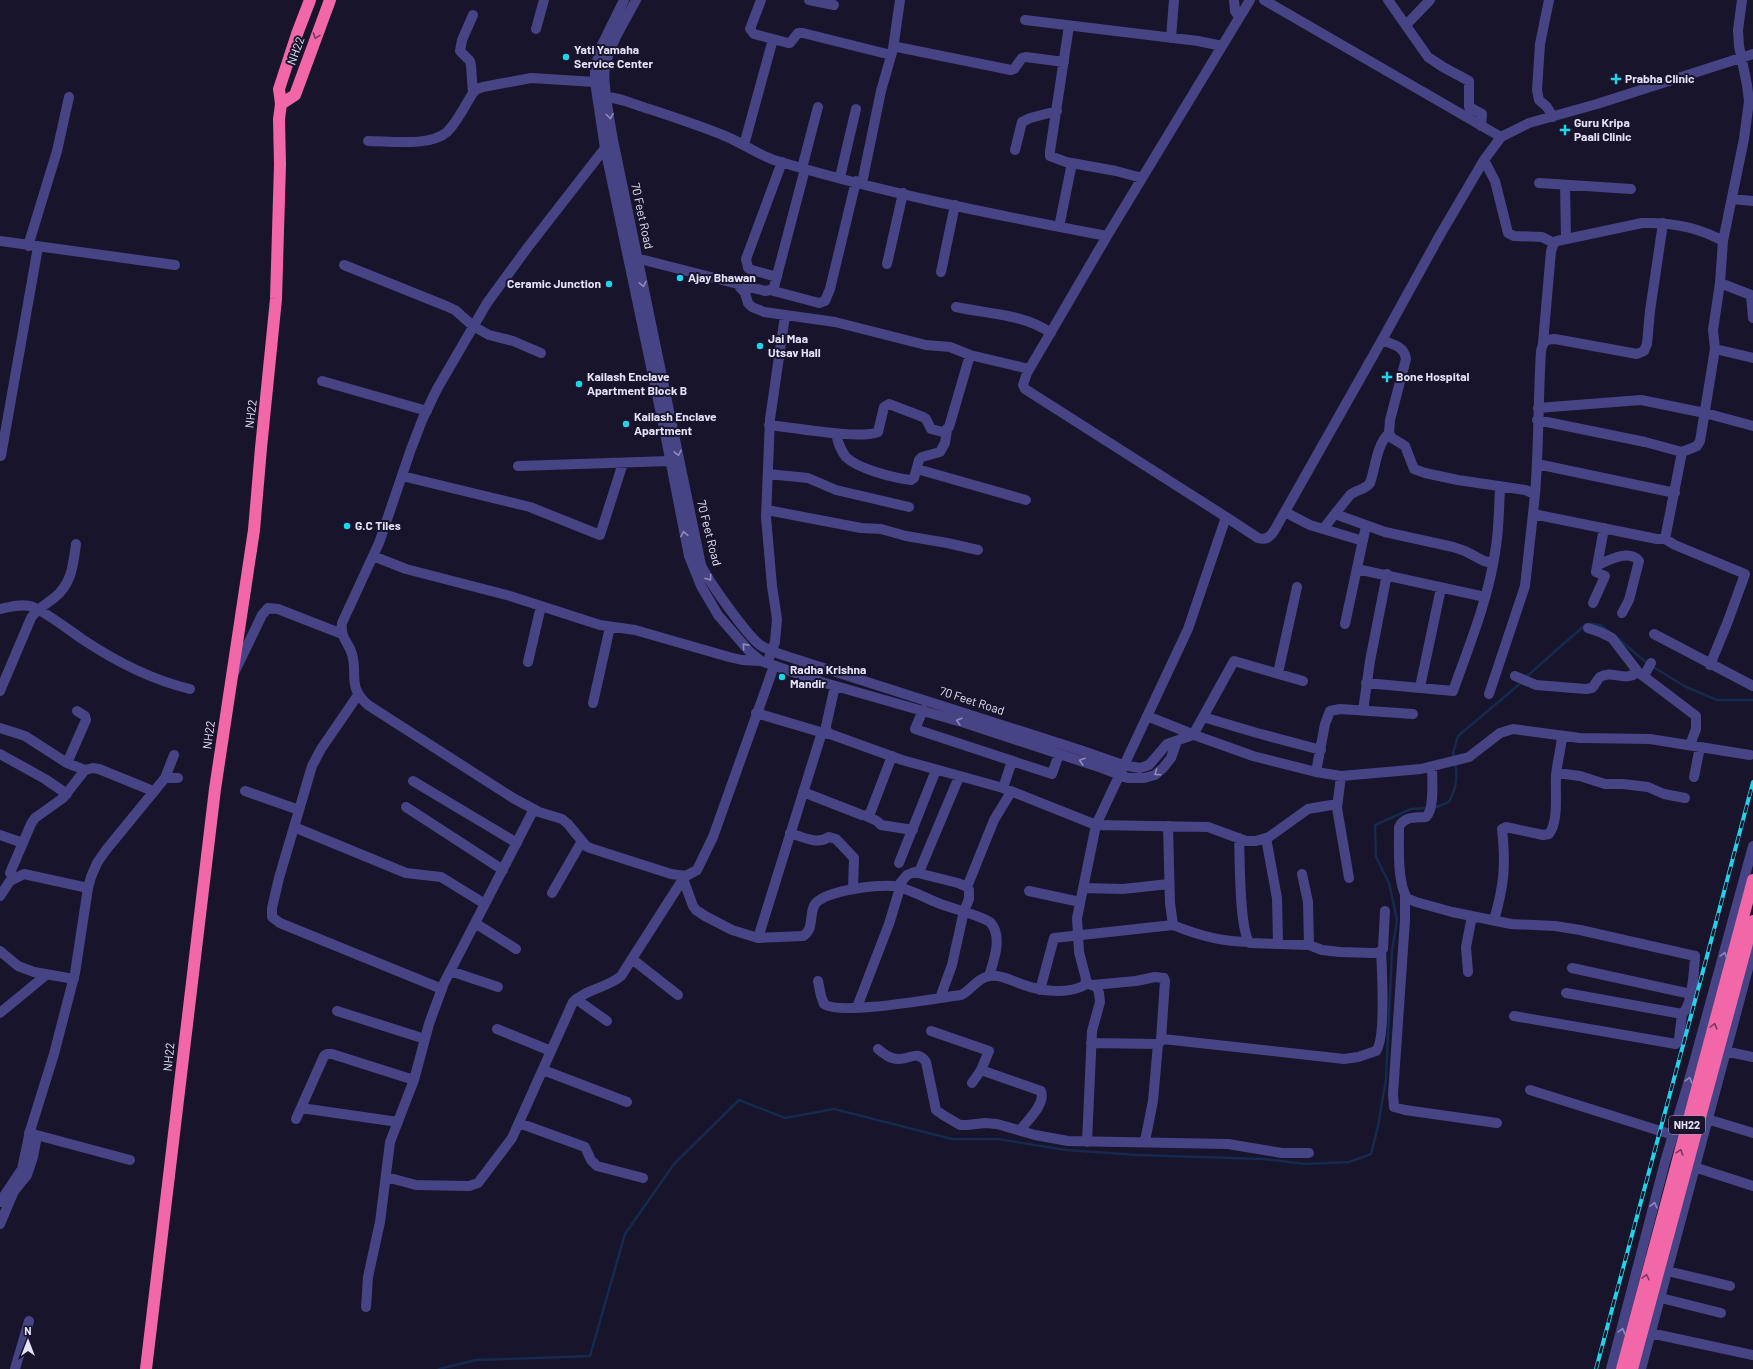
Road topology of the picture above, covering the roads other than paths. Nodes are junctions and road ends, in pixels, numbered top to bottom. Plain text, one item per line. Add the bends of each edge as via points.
1 (310, 0) edge
2 (330, 0) edge
3 (544, 0) edge
4 (636, 0) edge
5 (761, 0) edge
6 (809, 0) edge
7 (900, 0) edge
8 (1174, 0) edge
9 (1234, 0) edge
10 (1250, 0) edge
11 (1264, 0) edge
12 (1388, 0) edge
13 (1430, 0) edge
14 (1548, 0) edge
15 (1742, 0) edge
16 (620, 1) edge
17 (834, 5) dead end
18 (473, 15) dead end
19 (1240, 17) junction
20 (1025, 20) dead end
21 (1406, 25) junction
22 (1069, 26) junction
23 (536, 29) dead end
24 (1171, 38) junction
25 (773, 39) junction
26 (1222, 46) junction
27 (892, 52) junction
28 (1753, 54) edge
29 (1741, 58) junction
30 (1064, 62) junction
31 (595, 82) junction
32 (1750, 85) edge
33 (473, 93) junction
34 (69, 97) dead end
35 (602, 97) junction
36 (281, 104) junction
37 (818, 107) dead end
38 (856, 109) dead end
39 (1057, 111) junction
40 (1553, 117) junction
41 (1481, 126) junction
42 (1501, 138) junction
43 (613, 140) junction
44 (368, 141) dead end
45 (744, 145) junction
46 (605, 148) junction
47 (1015, 150) dead end
48 (1484, 160) junction
49 (782, 162) junction
50 (1072, 163) junction
51 (804, 168) junction
52 (840, 177) junction
53 (1142, 178) junction
54 (859, 182) junction
55 (1539, 183) dead end
56 (1565, 185) junction
57 (1631, 189) dead end
58 (902, 193) junction
59 (1732, 199) junction
60 (1753, 201) edge
61 (955, 206) junction
62 (1663, 223) junction
63 (1059, 227) junction
64 (1107, 236) junction
65 (1566, 238) junction
66 (0, 241) edge
67 (1723, 242) junction
68 (1554, 243) junction
69 (33, 246) junction
70 (632, 257) junction
71 (887, 264) dead end
72 (175, 265) dead end
73 (344, 265) dead end
74 (941, 272) dead end
75 (777, 276) junction
76 (736, 282) junction
77 (1720, 284) junction
78 (770, 290) junction
79 (956, 307) dead end
80 (785, 316) junction
81 (1753, 318) edge
82 (473, 326) junction
83 (1051, 333) junction
84 (1382, 340) junction
85 (1543, 343) junction
86 (1715, 349) junction
87 (541, 353) dead end
88 (970, 355) junction
89 (1753, 358) edge
90 (1029, 369) junction
91 (322, 380) dead end
92 (1538, 408) junction
93 (427, 410) junction
94 (1705, 413) junction
95 (1537, 420) junction
96 (769, 425) junction
97 (1753, 426) edge
98 (668, 427) junction
99 (946, 430) junction
100 (1389, 433) junction
101 (836, 434) junction
102 (1682, 452) junction
103 (1, 456) dead end
104 (670, 461) junction
105 (623, 463) junction
106 (1537, 464) junction
107 (518, 466) dead end
108 (917, 469) junction
109 (768, 474) junction
110 (402, 476) junction
111 (1500, 486) junction
112 (1675, 493) junction
113 (1535, 494) junction
114 (1026, 500) dead end
115 (909, 507) dead end
116 (767, 510) junction
117 (1285, 512) junction
118 (1335, 514) junction
119 (1533, 514) junction
120 (1226, 517) junction
121 (1366, 526) junction
122 (1604, 528) junction
123 (1323, 529) junction
124 (1665, 539) junction
125 (1363, 541) junction
126 (76, 544) dead end
127 (978, 550) dead end
128 (373, 556) junction
129 (695, 561) junction
130 (1493, 563) junction
131 (1598, 565) junction
132 (1356, 569) junction
133 (1388, 574) junction
134 (1297, 587) dead end
135 (1441, 588) junction
136 (1485, 597) junction
137 (1593, 603) dead end
138 (541, 606) junction
139 (0, 609) edge
140 (37, 609) junction
141 (1622, 613) dead end
142 (1345, 624) dead end
143 (610, 627) junction
144 (1588, 628) dead end
145 (342, 634) junction
146 (1654, 634) dead end
147 (773, 652) junction
148 (528, 662) dead end
149 (767, 663) junction
150 (1710, 665) junction
151 (1645, 671) junction
152 (1278, 673) junction
153 (1520, 678) dead end
154 (231, 679) junction
155 (1303, 681) dead end
156 (1366, 683) junction
157 (835, 686) junction
158 (1753, 686) edge
159 (1420, 687) junction
160 (190, 689) dead end
161 (0, 690) edge
162 (1489, 694) dead end
163 (358, 695) junction
164 (593, 703) dead end
165 (923, 710) junction
166 (77, 711) dead end
167 (1363, 711) junction
168 (756, 713) junction
169 (1413, 714) dead end
170 (1147, 716) junction
171 (1203, 717) junction
172 (0, 728) edge
173 (826, 733) junction
174 (1193, 735) junction
175 (1562, 736) junction
176 (1695, 746) junction
177 (1321, 750) junction
178 (0, 754) edge
179 (1059, 754) junction
180 (174, 755) dead end
181 (1750, 755) dead end
182 (892, 756) junction
183 (1012, 761) junction
184 (67, 763) junction
185 (1432, 767) junction
186 (1121, 769) junction
187 (85, 770) junction
188 (936, 770) junction
189 (1316, 772) junction
190 (1556, 773) junction
191 (1341, 776) junction
192 (959, 777) junction
193 (1694, 777) dead end
194 (165, 778) junction
195 (178, 778) dead end
196 (413, 781) dead end
197 (1007, 790) junction
198 (153, 791) junction
199 (245, 791) dead end
200 (803, 792) junction
201 (67, 794) junction
202 (1685, 798) dead end
203 (1337, 804) junction
204 (406, 807) dead end
205 (534, 809) junction
206 (299, 810) junction
207 (866, 816) junction
208 (1096, 825) junction
209 (1168, 826) junction
210 (294, 827) junction
211 (913, 830) junction
212 (790, 833) junction
213 (0, 835) edge
214 (1239, 838) junction
215 (1266, 838) junction
216 (582, 841) junction
217 (23, 843) junction
218 (517, 843) junction
219 (1753, 846) edge
220 (899, 863) dead end
221 (0, 868) edge
222 (503, 870) junction
223 (919, 872) junction
224 (14, 874) junction
225 (1302, 874) dead end
226 (683, 878) junction
227 (1349, 878) dead end
228 (1753, 880) edge
229 (1169, 884) junction
230 (967, 887) junction
231 (88, 888) junction
232 (898, 888) junction
233 (1083, 888) junction
234 (853, 889) junction
235 (1029, 891) dead end
236 (552, 893) dead end
237 (1405, 895) junction
238 (0, 896) edge
239 (1080, 902) junction
240 (485, 904) junction
241 (964, 911) junction
242 (1385, 912) dead end
243 (1472, 916) junction
244 (1494, 920) junction
245 (1753, 921) edge
246 (475, 923) junction
247 (1173, 926) junction
248 (1077, 937) junction
249 (758, 938) junction
250 (1249, 942) junction
251 (1278, 944) junction
252 (1308, 945) junction
253 (516, 949) dead end
254 (1753, 950) edge
255 (0, 951) edge
256 (1381, 951) junction
257 (632, 959) junction
258 (1572, 968) dead end
259 (450, 971) junction
260 (1468, 972) dead end
261 (46, 975) junction
262 (989, 976) junction
263 (74, 979) junction
264 (818, 981) dead end
265 (1090, 984) junction
266 (498, 987) dead end
267 (442, 989) junction
268 (1040, 990) junction
269 (1566, 993) dead end
270 (1691, 994) junction
271 (678, 995) dead end
272 (940, 998) junction
273 (576, 999) junction
274 (857, 1008) junction
275 (337, 1011) dead end
276 (0, 1013) edge
277 (1675, 1013) junction
278 (1514, 1016) dead end
279 (607, 1020) dead end
280 (497, 1029) dead end
281 (931, 1032) dead end
282 (425, 1039) junction
283 (1160, 1042) junction
284 (1091, 1043) junction
285 (1699, 1045) junction
286 (878, 1050) dead end
287 (551, 1051) junction
288 (1726, 1051) junction
289 (1753, 1057) edge
290 (543, 1070) junction
291 (980, 1070) junction
292 (414, 1080) junction
293 (972, 1083) dead end
294 (1530, 1090) dead end
295 (627, 1102) dead end
296 (301, 1108) junction
297 (296, 1119) dead end
298 (1707, 1119) junction
299 (398, 1122) junction
300 (1497, 1123) dead end
301 (519, 1124) junction
302 (1020, 1130) junction
303 (29, 1133) junction
304 (1753, 1133) edge
305 (1673, 1134) junction
306 (1145, 1141) junction
307 (1087, 1142) junction
308 (1310, 1153) dead end
309 (130, 1160) dead end
310 (1694, 1168) junction
311 (386, 1177) junction
312 (643, 1178) dead end
313 (1753, 1186) edge
314 (0, 1202) edge
315 (0, 1224) edge
316 (1666, 1271) junction
317 (1730, 1286) dead end
318 (1632, 1290) junction
319 (1660, 1297) junction
320 (366, 1307) dead end
321 (1721, 1313) dead end
322 (29, 1321) dead end
323 (1650, 1333) junction
324 (1753, 1355) edge
325 (15, 1369) edge
326 (146, 1369) edge
327 (1611, 1369) edge
328 (1622, 1369) edge
329 (1632, 1369) edge
330 (1641, 1369) edge

1 - 36 highway, NH22 via 296,34 279,89
2 -> 36 highway, NH22 via 295,95
3 - 23 street
4 - 35 street, 70 Feet Road via 607,60
5 - 25 street via 750,29 754,34
6 - 17 street
7 - 27 street
8 - 24 street
9 - 19 street via 1234,7
10 - 19 street
11 - 41 street
12 - 21 street
13 - 21 street
14 - 40 street via 1540,44 1537,90 1539,100
15 - 29 street via 1738,30
16 - 31 street, 70 Feet Road via 600,49
18 - 33 street via 460,46 460,51 472,66
19 - 26 street
20 - 22 street
21 - 41 street via 1422,50 1434,62 1469,81 1469,107 1482,114
22 - 24 street
22 - 30 street
24 - 26 street
25 - 27 street via 790,43 798,33 803,33
25 - 45 street
26 - 53 street
27 - 30 street via 897,47 1011,70 1026,57
27 - 54 street
28 - 29 street
29 - 32 street
29 - 40 street
30 - 39 street
31 - 33 street via 531,78 483,87
31 - 35 street, 70 Feet Road
32 - 59 street via 1746,130
33 - 44 street via 451,127 438,138 421,141
34 - 69 street
35 -> 43 street, 70 Feet Road
35 - 45 street via 677,118
35 - 46 street, 70 Feet Road
36 - 154 highway, NH22 via 276,307 254,530
37 - 51 street
38 - 52 street
39 - 47 street via 1022,122
39 - 50 street via 1050,156
40 - 42 street via 1521,126
41 - 42 street
42 - 48 street
43 - 46 street
43 - 70 street, 70 Feet Road
45 - 49 street
46 - 70 street, 70 Feet Road
46 - 82 street via 528,247
48 - 68 street via 1495,181 1510,236 1542,238
48 - 84 street
49 - 51 street
49 - 75 street via 746,259 748,268
50 - 53 street
50 - 63 street
51 - 52 street
51 - 75 street
52 - 54 street
53 - 64 street
54 - 58 street
54 - 78 street via 825,301 819,303
55 - 56 street
56 - 57 street
56 - 65 street
58 - 61 street
58 - 71 street
59 - 60 street
59 - 67 street
61 - 63 street
61 - 74 street
62 - 65 street via 1642,223
62 - 67 street via 1709,233
62 - 85 street via 1644,351 1637,354 1555,339 1548,339
63 - 64 street
64 - 83 street
65 - 68 street
66 - 69 street
67 - 77 street
68 - 85 street via 1551,251
69 - 72 street
69 - 103 street
70 - 76 street
70 - 98 street, 70 Feet Road
73 - 82 street via 446,306 459,313
75 - 78 street via 774,287
76 - 78 street via 765,291
76 - 80 street via 752,307
77 - 81 street via 1751,294
77 - 86 street via 1713,330
79 - 83 street via 1020,319
80 - 88 street via 835,322 926,345 950,348
80 - 96 street
82 - 87 street via 488,335 513,341
82 - 93 street
83 - 90 street
84 - 100 street via 1401,348 1406,359
84 - 117 street
85 - 92 street
86 - 89 street
86 - 94 street
88 - 90 street
88 - 99 street
90 - 120 street via 1023,380 1024,389
91 - 93 street
92 - 94 street via 1641,400
92 - 95 street
93 - 110 street
94 - 97 street
94 - 102 street via 1700,441 1697,446
95 - 102 street
95 - 106 street
96 - 101 street
96 - 109 street
98 - 104 street, 70 Feet Road
98 -> 129 street, 70 Feet Road
99 - 101 street via 943,432 931,429 923,416 890,404 884,407 878,432
99 - 108 street via 945,443 940,452 922,457
100 - 111 street via 1405,446 1411,466 1420,472
100 - 118 street via 1379,447 1370,483 1350,495
101 - 108 street via 838,444 845,455 857,465 911,480
102 - 112 street
104 - 105 street
129 -> 104 street, 70 Feet Road
105 - 107 street
105 - 110 street via 600,535 530,507
106 - 112 street
106 - 113 street
108 - 114 street
109 - 115 street via 808,478 832,489
109 - 116 street
110 - 128 street
111 - 113 street
111 - 130 street
112 - 124 street
113 - 119 street
116 - 127 street via 861,528 881,529
116 - 147 street via 777,619
117 - 120 street via 1268,538 1264,539 1258,538
117 - 123 street
118 - 121 street
118 - 123 street
119 - 122 street
119 - 162 street via 1525,586
120 - 170 street via 1188,629
121 - 125 street
121 - 130 street via 1453,547
122 - 124 street
122 - 131 street
123 - 125 street
124 - 150 street via 1745,574
125 - 132 street
126 - 140 street via 68,582 57,596
128 - 138 street via 406,569
128 - 145 street via 342,623
129 -> 147 street, 70 Feet Road via 749,634 760,645
149 -> 129 street, 70 Feet Road via 749,651 718,615 701,586
130 - 136 street
131 - 137 street via 1596,572 1605,576
131 - 141 street via 1624,556 1639,561 1629,600
132 - 133 street
132 - 142 street
133 - 135 street
133 - 156 street
134 - 152 street
135 - 136 street
135 - 159 street
136 - 159 street via 1454,691
138 - 143 street
138 - 148 street
139 - 140 street via 26,606
140 - 160 street via 118,661 166,683
140 - 161 street via 28,623
143 - 149 street via 635,630 729,657
143 - 164 street
144 - 151 street via 1612,638
145 - 154 street via 278,609 268,608 262,615
145 - 163 street via 352,656
146 - 150 street
147 - 149 street
147 - 186 street, 70 Feet Road
149 - 157 street, 70 Feet Road
149 - 168 street
150 - 158 street
151 - 153 street via 1629,677 1604,676 1592,688 1586,689 1545,686
151 - 176 street via 1696,716
152 - 155 street
152 - 171 street via 1234,661
154 - 326 highway, NH22 via 215,789
156 - 159 street
156 - 167 street
157 - 165 street, 70 Feet Road
157 - 173 street
163 - 205 street via 368,705
163 - 206 street via 315,761
179 -> 165 street, 70 Feet Road
165 - 183 street via 915,729
166 - 184 street via 85,716 86,720
167 - 169 street
167 - 177 street via 1330,711
168 - 173 street
168 - 226 street via 713,837 697,870
170 - 174 street
170 - 186 street
171 - 174 street
171 - 177 street
172 - 184 street via 25,736
173 - 182 street
173 - 200 street
174 - 186 street, 70 Feet Road via 1167,744 1145,767
174 - 189 street via 1253,756
175 - 176 street via 1650,739
175 - 185 street via 1507,730 1469,757
175 - 190 street
176 - 181 street
176 - 193 street
177 - 189 street
178 - 201 street
179 - 183 street via 1052,774
186 -> 179 street, 70 Feet Road
180 - 194 street
182 - 188 street
182 - 207 street via 871,813
183 - 197 street
184 - 187 street
185 - 191 street
185 - 237 street via 1432,799 1429,814 1426,817 1408,819 1399,827 1399,856
186 - 208 street
187 - 198 street via 99,769
187 - 201 street
188 - 192 street
188 - 211 street
189 - 191 street
190 - 202 street via 1580,776 1605,784 1648,787 1664,794
190 - 244 street via 1554,824 1549,834 1506,827 1502,829 1503,888
191 - 203 street
192 - 197 street
192 - 223 street
194 - 195 street
194 - 198 street
196 - 218 street
197 - 208 street
197 - 230 street
198 - 231 street via 97,863
199 - 206 street
200 - 207 street
200 - 212 street
201 - 217 street via 35,818
203 - 215 street via 1308,809
203 - 227 street
204 - 222 street
205 - 216 street via 562,819
205 - 218 street
206 - 210 street
207 - 211 street via 881,825
208 - 209 street
208 - 233 street
209 - 214 street via 1208,827
209 - 229 street
210 - 240 street via 406,873 442,877
210 - 267 street via 279,878 272,917 280,923
211 - 220 street
212 - 234 street via 817,841 828,837 836,839 854,858
212 - 249 street
213 - 217 street
214 - 215 street via 1252,841
214 - 250 street via 1242,906
215 - 251 street via 1278,898
216 - 226 street via 590,848
216 - 236 street
217 - 224 street
218 - 222 street
285 -> 219 street
221 - 224 street
222 - 240 street
223 - 230 street
223 - 232 street via 909,873
224 - 231 street via 32,875
224 - 238 street
225 - 252 street via 1308,902
226 - 249 street via 693,906 700,913 732,930
226 - 257 street
328 -> 228 highway, NH22, bridge
229 - 233 street via 1123,889
229 - 247 street
230 - 241 street via 970,895
231 - 263 street
232 - 234 street
232 - 241 street
232 - 274 street via 889,924
233 - 239 street
234 - 249 street via 816,902 806,935
235 - 239 street
237 - 243 street via 1416,902
237 - 300 street via 1394,1107
239 - 248 street
240 - 246 street
241 - 262 street via 985,919 994,926 996,945
241 - 272 street via 952,965
242 - 256 street via 1384,945
243 - 244 street
243 - 260 street via 1466,947
244 - 270 street via 1516,925 1555,926 1580,930 1695,956
245 - 329 highway, NH22, bridge
246 - 253 street
246 - 259 street
247 - 248 street
247 - 250 street via 1193,934
248 - 265 street via 1079,952
248 - 268 street via 1054,938
250 - 251 street
251 - 252 street
252 - 256 street via 1330,951
254 - 288 street
255 - 261 street via 18,966
256 - 283 street via 1383,1004 1379,1046 1373,1053 1344,1059 1168,1039
257 - 271 street
257 - 273 street via 617,979
258 - 270 street
259 - 266 street
259 - 267 street
261 - 263 street
261 - 276 street
262 - 268 street via 999,976
262 - 272 street via 961,995
263 - 303 street
264 - 274 street via 820,996 826,1005
265 - 268 street via 1075,989
265 - 283 street via 1164,978
265 - 284 street via 1098,990 1100,1002 1092,1028
267 - 282 street
269 - 277 street
270 - 277 street via 1685,1011
272 - 274 street
273 - 279 street
273 - 287 street
275 - 282 street
277 - 278 street via 1679,1039 1676,1044
280 - 287 street
281 - 291 street via 989,1051
282 - 292 street
283 - 284 street
283 - 306 street
284 - 307 street
285 - 288 street
305 -> 285 street
286 - 302 street via 895,1059 915,1055 924,1059 935,1108 942,1116 967,1125 997,1124
287 - 290 street
288 - 289 street
288 - 298 street
290 - 295 street
290 - 301 street
291 - 293 street
291 - 302 street via 1041,1092 1042,1098 1038,1106
292 - 296 street via 327,1054
292 - 299 street
294 - 305 street
296 - 297 street
296 - 299 street
298 - 304 street
298 - 310 street
299 - 311 street via 390,1142
301 - 311 street via 509,1143 474,1185 416,1184
301 - 312 street via 585,1147 597,1166
302 - 307 street via 1054,1139
303 - 309 street
303 - 314 street via 22,1168
303 - 315 street via 36,1140 33,1158 27,1175 14,1191
318 -> 305 street
306 - 307 street
306 - 308 street via 1228,1144 1282,1153
310 - 313 street
310 - 316 street
311 - 320 street via 380,1222 368,1277
316 - 317 street
316 - 319 street
318 - 319 street
327 -> 318 street
319 - 321 street
319 - 323 street
322 - 325 street
323 - 324 street
323 - 330 street

